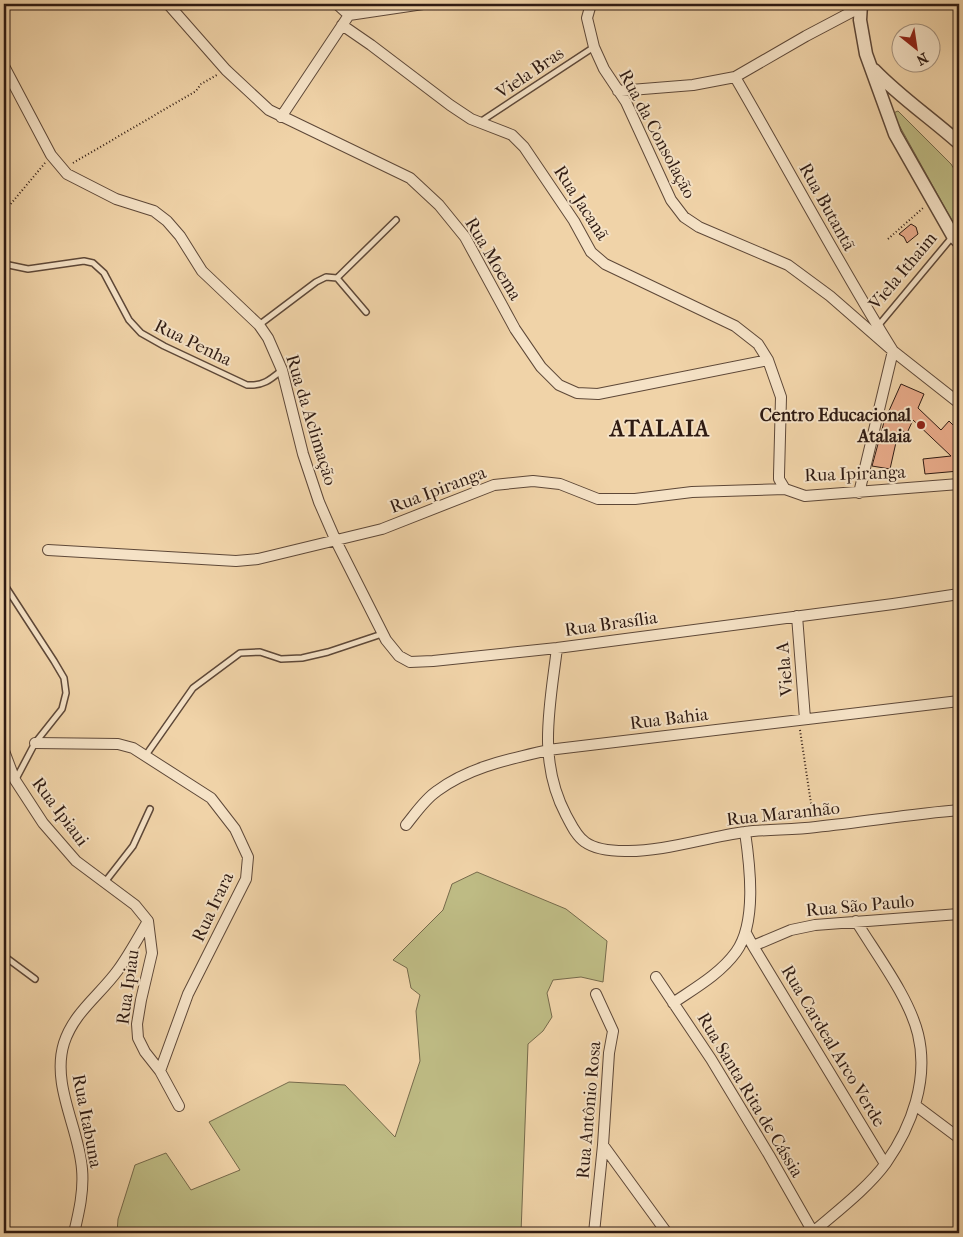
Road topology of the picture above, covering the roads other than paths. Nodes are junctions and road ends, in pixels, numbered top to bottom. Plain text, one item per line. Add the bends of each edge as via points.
1 (168, 4) edge
2 (337, 4) edge
3 (423, 4) edge
4 (591, 4) edge
5 (861, 6) edge
6 (349, 15) junction
7 (342, 25) junction
8 (594, 47) junction
9 (4, 66) edge
10 (870, 67) junction
11 (735, 77) junction
12 (618, 91) junction
13 (281, 117) junction
14 (480, 122) junction
15 (959, 144) edge
16 (396, 220) dead end
17 (956, 239) edge
18 (4, 264) edge
19 (337, 278) junction
20 (366, 312) dead end
21 (259, 325) junction
22 (878, 326) junction
23 (893, 351) junction
24 (768, 360) junction
25 (282, 370) junction
26 (959, 403) edge
27 (959, 484) edge
28 (785, 489) junction
29 (859, 493) junction
30 (336, 541) junction
31 (48, 550) dead end
32 (4, 584) edge
33 (959, 594) edge
34 (797, 616) junction
35 (382, 634) junction
36 (557, 648) junction
37 (959, 701) edge
38 (802, 720) junction
39 (36, 743) junction
40 (548, 750) junction
41 (4, 751) edge
42 (146, 755) junction
43 (15, 780) junction
44 (150, 809) dead end
45 (956, 810) edge
46 (406, 825) dead end
47 (745, 832) junction
48 (105, 882) junction
49 (959, 914) edge
50 (148, 922) junction
51 (856, 922) junction
52 (746, 933) junction
53 (753, 946) junction
54 (4, 956) edge
55 (656, 978) dead end
56 (35, 979) dead end
57 (596, 994) dead end
58 (673, 1003) junction
59 (160, 1071) junction
60 (915, 1104) junction
61 (179, 1106) dead end
62 (959, 1138) edge
63 (603, 1145) junction
64 (886, 1164) junction
65 (74, 1233) edge
66 (594, 1233) edge
67 (667, 1233) edge
68 (812, 1233) edge

1 - 13 street, Rua Moema via 226,70
2 - 6 street
3 - 6 street
4 - 8 street, Rua da Consolação via 587,18
5 - 10 street via 860,20
5 - 11 street
6 - 7 street
7 - 13 street
7 - 14 street, Rua Jacanã via 372,44 450,105
8 - 12 street, Rua da Consolação
8 - 14 lane, Viela Bras
9 - 21 street, Rua da Aclimação via 51,155 67,174 116,199 154,211 168,221 202,271
10 - 15 street
10 - 17 street via 895,134
11 - 12 street via 693,85
11 - 22 street, Rua Butantã via 852,286
12 - 23 street, Rua da Consolação via 671,200 684,217 699,227 788,265 830,296
13 - 24 street, Rua Moema via 410,178 439,204 465,237 515,329 541,367 559,385 577,393 598,394
14 - 24 street, Rua Jacanã via 512,134 524,147 574,220 591,252 605,264 735,326 758,344
16 - 19 lane
17 - 22 lane, Viela Ithaim
18 - 25 lane, Rua Penha via 28,269 84,261 93,263 104,273 128,320 164,346 248,385 268,382
19 - 20 lane
19 - 21 lane via 326,277 316,282
21 - 25 street, Rua da Aclimação
22 - 23 street, Rua Butantã
23 - 26 street, Rua da Consolação
23 - 29 street
24 - 28 street, Rua Jacanã via 781,397 779,479
25 - 30 street, Rua da Aclimação via 303,454
27 - 29 street, Rua Ipiranga
28 - 29 street, Rua Ipiranga via 805,496
28 - 30 street, Rua Ipiranga via 598,499 560,484 533,481 494,485 382,529
30 - 31 street, Rua Ipiranga via 236,561
30 - 35 street, Rua Brasília
32 - 39 lane via 64,678 65,703
33 - 34 street, Rua Brasília
34 - 36 street, Rua Brasília
34 - 38 street, Viela A
35 - 36 street, Rua Brasília via 399,656 410,662
35 - 42 lane via 302,658 281,659 260,652 240,653 193,688
36 - 40 street via 546,732
37 - 38 street, Rua Bahia
38 - 40 street, Rua Bahia
39 - 42 street, Rua Irara via 118,744
39 - 43 lane
40 - 46 street, Rua Bahia via 469,772 436,791
40 - 47 street, Rua Maranhão via 554,788 562,808 584,842 597,848 653,849
41 - 43 street, Rua Ipiaui
42 - 59 street, Rua Irara via 211,798 235,829 248,856 246,879 188,994
43 - 48 street, Rua Ipiaui via 48,830 76,861
44 - 48 lane via 133,846
45 - 47 street, Rua Maranhão
47 - 52 street via 749,880
48 - 50 street, Rua Ipiaui via 135,905
49 - 51 street, Rua São Paulo
50 - 59 street, Rua Ipiau via 152,952 141,1000 138,1038
50 - 65 street, Rua Itabuna via 117,971 72,1023 64,1044 60,1064 62,1086 82,1169 80,1209
51 - 53 street, Rua São Paulo via 791,930
51 - 60 street via 907,1006 918,1034 921,1065 920,1088
52 - 53 street
52 - 58 street via 726,963
53 - 64 street, Rua Cardeal Arco Verde
54 - 56 lane
55 - 58 street, Rua Santa Rita de Cássia
57 - 63 street, Rua Antônio Rosa via 613,1031
58 - 68 street, Rua Santa Rita de Cássia via 711,1059
59 - 61 street, Rua Ipiau
60 - 62 street
60 - 64 street via 905,1132
63 - 66 street, Rua Antônio Rosa
63 - 67 street
64 - 68 street

